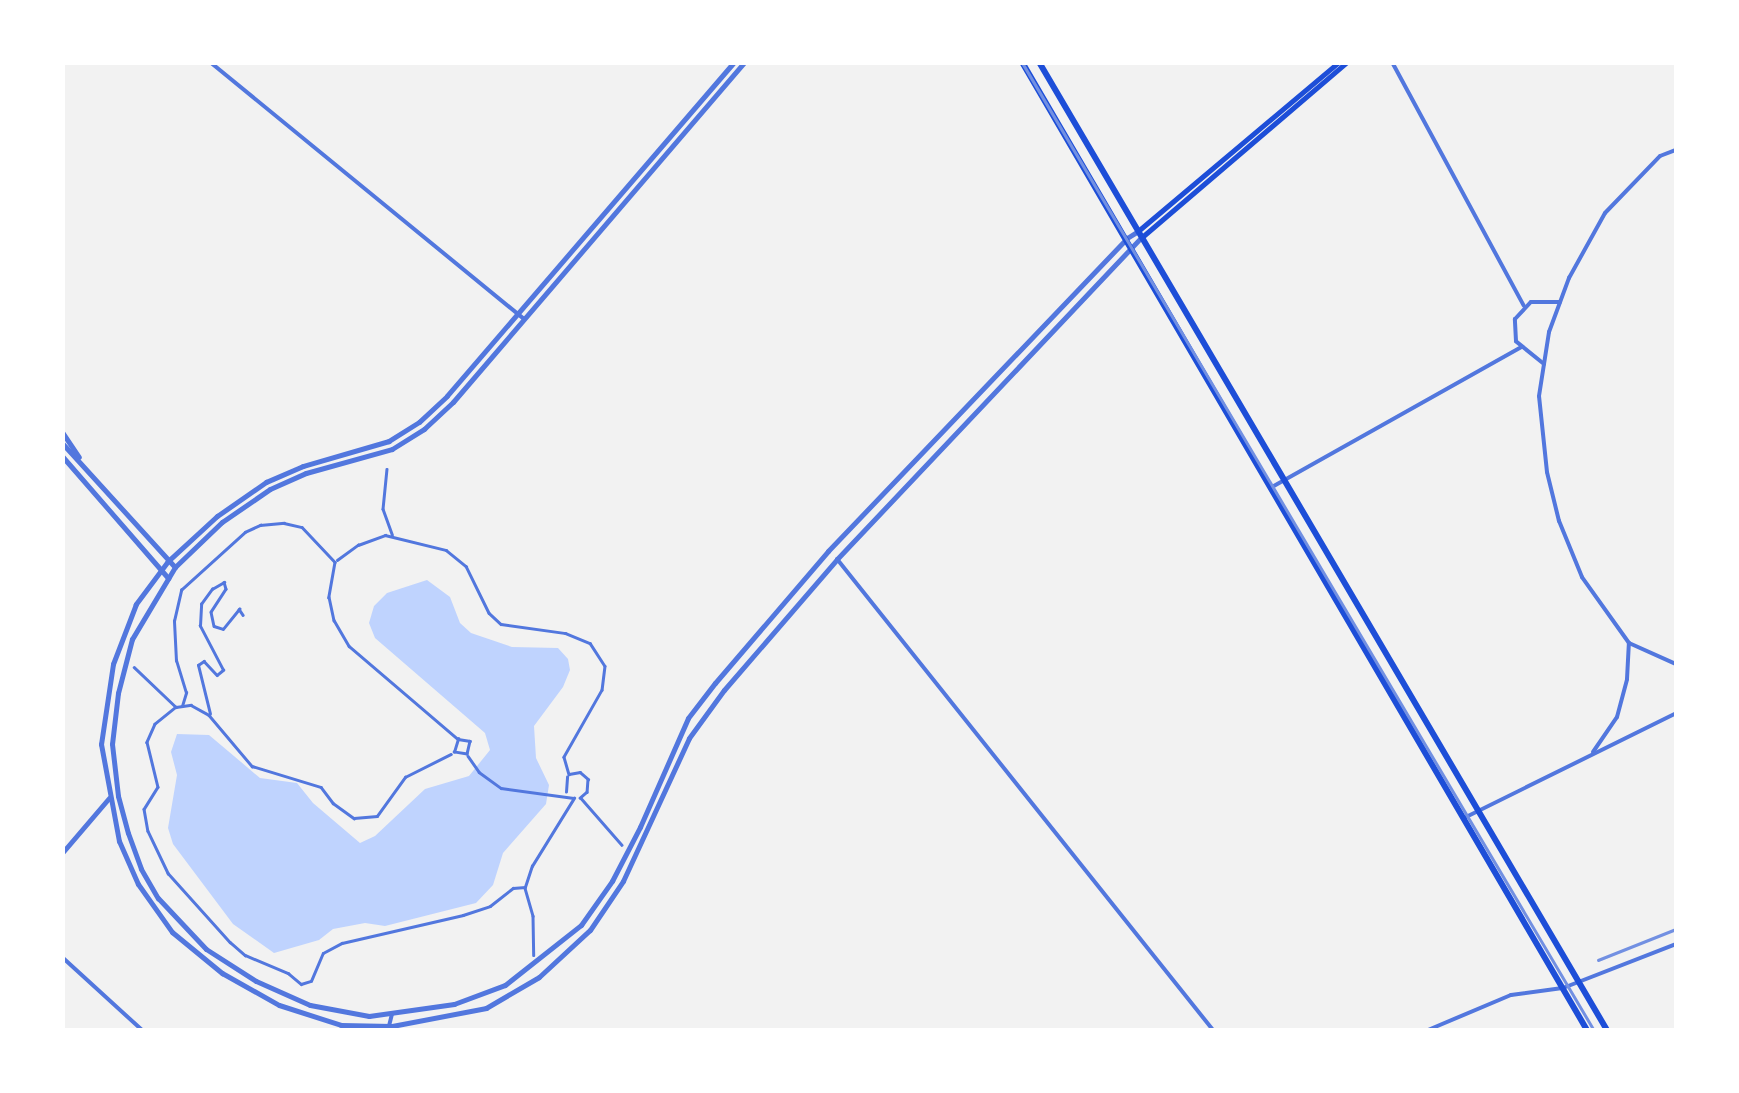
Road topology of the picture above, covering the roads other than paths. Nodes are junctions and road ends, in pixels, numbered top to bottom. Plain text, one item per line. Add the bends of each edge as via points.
1 (210, 62) edge
2 (734, 62) edge
3 (744, 62) edge
4 (1022, 62) edge
5 (1039, 62) edge
6 (1339, 62) edge
7 (1347, 62) edge
8 (1392, 62) edge
9 (1676, 150) edge
10 (1140, 234) junction
11 (1126, 238) junction
12 (1132, 246) junction
13 (1560, 302) junction
14 (1524, 306) junction
15 (521, 317) junction
16 (1521, 348) junction
17 (1544, 364) junction
18 (62, 432) edge
19 (62, 443) edge
20 (62, 459) edge
21 (83, 464) junction
22 (387, 469) dead end
23 (1285, 480) junction
24 (1272, 487) junction
25 (393, 535) junction
26 (837, 559) junction
27 (168, 561) junction
28 (335, 562) junction
29 (176, 568) junction
30 (160, 570) junction
31 (168, 578) junction
32 (243, 615) dead end
33 (1629, 642) junction
34 (1676, 664) edge
35 (134, 666) dead end
36 (182, 706) junction
37 (176, 707) junction
38 (1676, 714) edge
39 (209, 715) junction
40 (458, 739) junction
41 (454, 752) junction
42 (467, 754) junction
43 (1590, 756) junction
44 (568, 774) junction
45 (566, 794) junction
46 (118, 796) junction
47 (110, 797) junction
48 (577, 798) junction
49 (1478, 811) junction
50 (1464, 818) junction
51 (622, 845) dead end
52 (62, 852) edge
53 (525, 887) junction
54 (1676, 944) edge
55 (534, 955) dead end
56 (62, 957) edge
57 (1579, 982) junction
58 (1563, 988) junction
59 (392, 1014) junction
60 (390, 1028) edge
61 (142, 1030) edge
62 (1213, 1030) edge
63 (1428, 1030) edge
64 (1587, 1030) edge
65 (1607, 1030) edge

1 - 15 street
2 - 15 street
3 - 15 street
4 - 11 main road
5 - 10 main road
6 - 10 main road
7 - 10 main road
8 - 14 street
9 - 13 street via 1660,156 1605,213
10 - 11 street
10 - 12 street
10 - 23 main road
11 - 12 main road
11 - 59 street via 828,551 715,683 688,718 612,881 580,925 505,985 454,1004
12 - 24 main road
12 - 26 street
13 - 14 street
13 - 17 street
14 - 16 street via 1514,330
15 - 27 street via 419,422 389,441 266,482
15 - 29 street via 424,428 392,448 270,490 222,522
16 - 17 street
16 - 23 street
17 - 33 street via 1543,434 1559,521 1582,577
18 - 21 street
19 - 21 street
20 - 30 street
21 - 27 street
22 - 25 street via 383,509
23 - 24 street
23 - 49 main road
24 - 50 main road
25 - 28 street via 370,539
25 - 44 street via 458,557 500,624 576,635 602,656 602,690 564,757
26 - 60 street via 689,738 623,881 590,930 539,977 486,1008
26 - 62 street
27 - 29 street
27 - 30 street
28 - 36 street via 302,527 284,523 260,525 211,558 175,604
28 - 40 street via 328,597 341,634
29 - 31 street
30 - 31 street
30 - 47 street via 136,604 114,664 101,744
31 - 46 street via 132,639 118,694 112,744
32 - 39 street via 240,609 224,629 214,626 211,612 224,582 201,604 200,626 223,670 217,674 204,661 198,665
33 - 34 street
33 - 43 street via 1617,717
35 - 37 street
36 - 37 street
36 - 39 street via 192,704
37 - 53 street via 146,742 158,786 144,809 148,831 168,873 230,942 301,984 311,980 323,953 342,943 463,915
38 - 43 street
39 - 41 street via 252,766 321,787 346,814 365,820 386,808 406,777
40 - 41 street
40 - 42 street via 470,741
41 - 42 street
42 - 45 street via 501,788
43 - 49 street
44 - 45 street
44 - 48 street via 588,779 587,792
45 - 48 street
46 - 47 street
46 - 59 street via 141,869 179,924 206,949 310,1005
47 - 52 street
47 - 60 street via 138,884 197,956 310,1017
48 - 51 street
48 - 53 street
49 - 50 street
49 - 57 main road
50 - 58 main road
53 - 55 street
54 - 57 street
56 - 61 street
57 - 58 street
57 - 65 main road
58 - 63 street via 1510,995
58 - 64 main road
59 - 60 street

